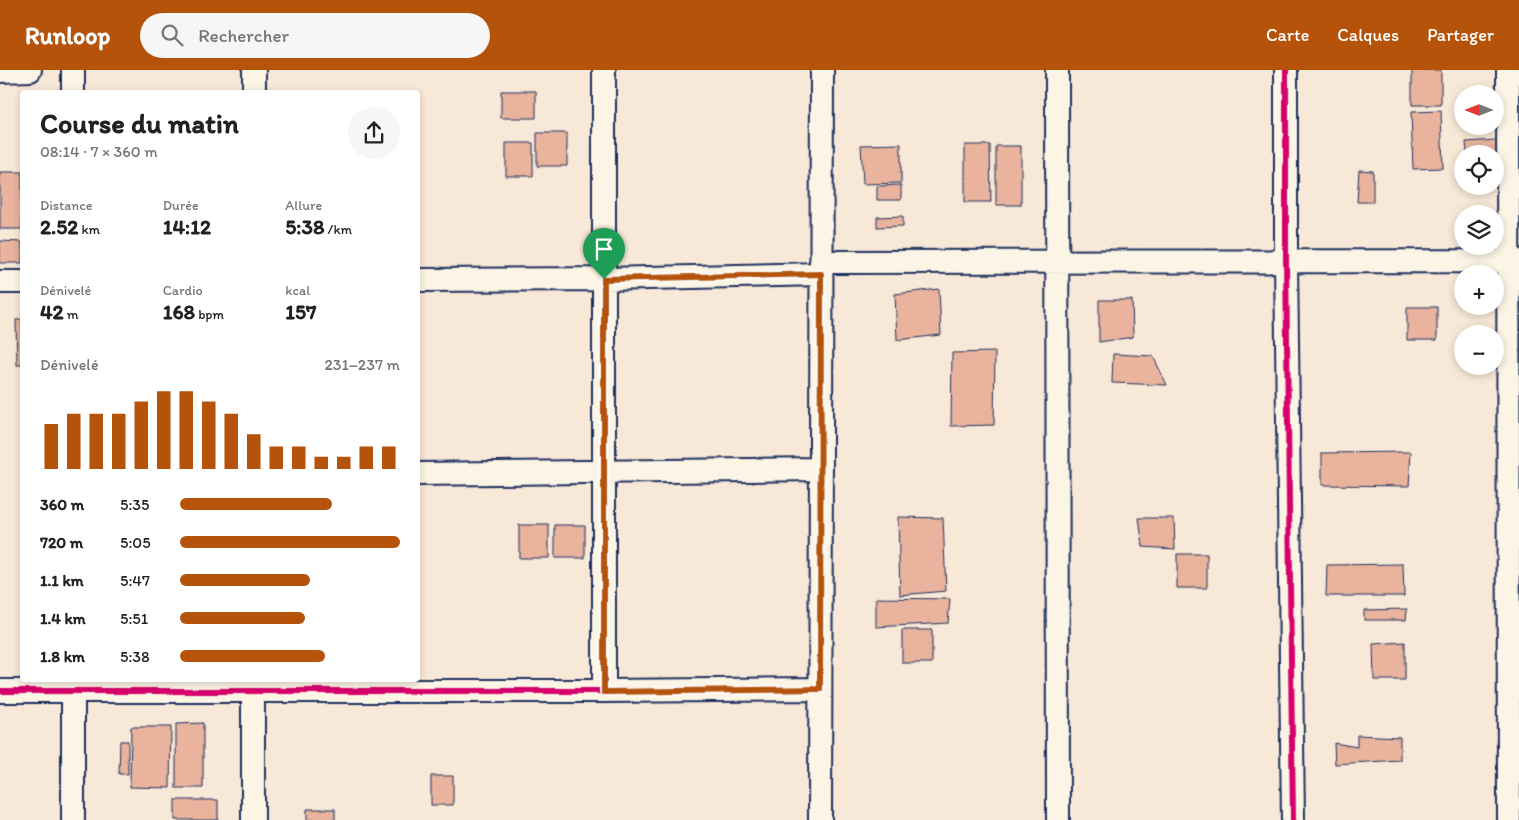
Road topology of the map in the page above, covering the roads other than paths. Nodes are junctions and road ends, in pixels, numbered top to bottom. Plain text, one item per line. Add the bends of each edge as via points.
1 (30, 70) edge
2 (73, 70) edge
3 (254, 70) edge
4 (604, 70) edge
5 (822, 70) edge
6 (1057, 70) edge
7 (1286, 70) edge
8 (1508, 70) edge
9 (0, 71) edge
10 (73, 90) edge
11 (254, 90) edge
12 (1286, 261) junction
13 (1514, 261) edge
14 (1058, 262) junction
15 (821, 268) junction
16 (604, 279) junction
17 (420, 280) edge
18 (0, 282) edge
19 (20, 282) edge
20 (821, 469) junction
21 (604, 471) junction
22 (420, 474) edge
23 (73, 686) edge
24 (253, 686) edge
25 (820, 689) junction
26 (0, 692) edge
27 (604, 692) junction
28 (73, 820) edge
29 (253, 820) edge
30 (820, 820) edge
31 (1058, 820) edge
32 (1293, 820) edge
33 (1509, 820) edge

1 - 9 street
2 - 10 street
3 - 11 street
4 - 16 street
5 - 15 street
6 - 14 street
7 - 12 street
8 - 13 street
12 - 13 street
12 - 14 street
12 - 32 street
13 - 33 street
14 - 15 street
14 - 31 street
15 - 16 street
15 - 20 street
16 - 17 street
16 - 21 street
18 - 19 street
20 - 21 street
20 - 25 street
21 - 22 street
21 - 27 street
23 - 24 street
23 - 26 street
23 - 28 street
24 - 27 street
24 - 29 street
25 - 27 street
25 - 30 street

